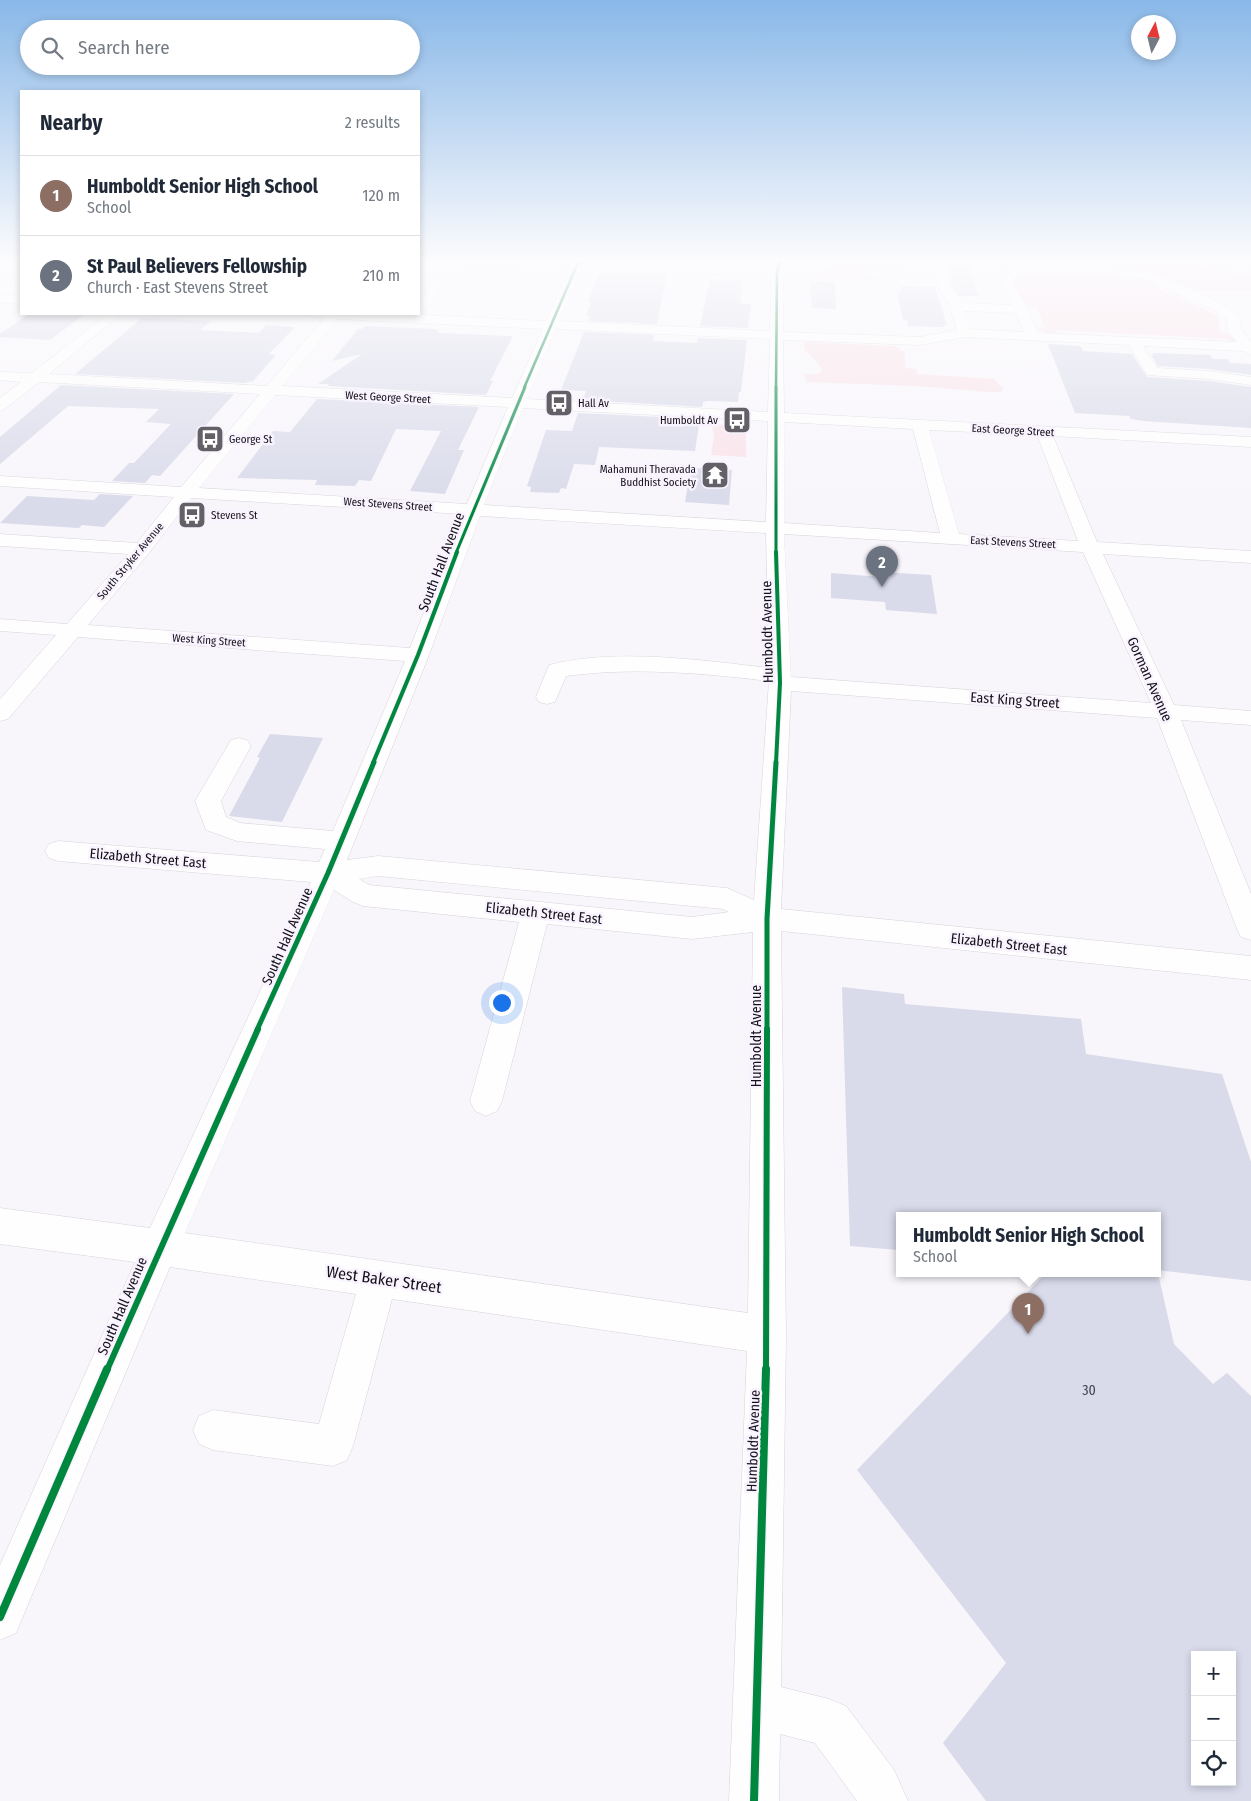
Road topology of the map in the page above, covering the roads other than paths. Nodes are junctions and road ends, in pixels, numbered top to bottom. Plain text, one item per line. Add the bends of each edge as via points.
1 (80, 342) edge
2 (311, 342) edge
3 (544, 342) edge
4 (776, 342) edge
5 (1134, 342) joint
6 (1249, 349) edge
7 (0, 376) edge
8 (34, 378) junction
9 (1251, 381) edge
10 (271, 390) junction
11 (517, 404) junction
12 (0, 406) edge
13 (775, 417) junction
14 (920, 425) junction
15 (1043, 431) junction
16 (1251, 442) edge
17 (0, 480) edge
18 (187, 491) junction
19 (473, 509) junction
20 (775, 527) junction
21 (951, 538) junction
22 (0, 540) edge
23 (1090, 547) junction
24 (142, 549) junction
25 (1251, 557) edge
26 (0, 625) edge
27 (71, 630) junction
28 (418, 655) junction
29 (780, 680) junction
30 (547, 697) dead end
31 (1166, 712) junction
32 (0, 714) edge
33 (1251, 718) edge
34 (239, 746) dead end
35 (341, 841) junction
36 (58, 851) dead end
37 (328, 873) junction
38 (536, 912) junction
39 (767, 919) junction
40 (1251, 929) edge
41 (1251, 968) edge
42 (486, 1101) dead end
43 (0, 1226) edge
44 (160, 1247) junction
45 (379, 1278) junction
46 (767, 1335) junction
47 (213, 1430) dead end
48 (0, 1617) edge
49 (757, 1706) junction
50 (754, 1801) edge
51 (883, 1801) edge

1 - 8 street
2 - 10 street, South Stryker Avenue
3 - 11 street, South Hall Avenue
4 - 13 street, Humboldt Avenue
5 - 6 street
5 - 9 street via 1152,372
7 - 8 street, West George Street
8 - 10 street, West George Street
8 - 12 street
10 - 11 street, West George Street
10 - 18 street, South Stryker Avenue
11 - 13 street, West George Street
11 - 19 street, South Hall Avenue via 480,499
13 - 14 street, East George Street
13 - 20 street, Humboldt Avenue
14 - 15 street, East George Street
14 - 21 street
15 - 16 street, East George Street
15 - 23 street, Gorman Avenue
17 - 18 street, West Stevens Street
18 - 19 street, West Stevens Street
18 - 24 street, South Stryker Avenue
19 - 20 street, West Stevens Street
19 - 28 street, South Hall Avenue
20 - 21 street, East Stevens Street
20 - 29 street, Humboldt Avenue
21 - 23 street, East Stevens Street
22 - 24 street
23 - 25 street, East Stevens Street
23 - 31 street, Gorman Avenue
24 - 27 street, South Stryker Avenue
26 - 27 street, West King Street
27 - 28 street, West King Street
27 - 32 street, South Stryker Avenue
28 - 35 street, South Hall Avenue
29 - 30 street, East King Street via 690,665 594,664 557,670
29 - 31 street, East King Street
29 - 39 street, Humboldt Avenue
31 - 33 street, East King Street
31 - 40 street, Gorman Avenue
34 - 35 street via 208,801 215,823 237,832
35 - 37 street, South Hall Avenue
36 - 37 street, Elizabeth Street East
37 - 38 street, Elizabeth Street East via 363,895
37 - 39 street, Elizabeth Street East via 378,866 728,899
37 - 44 street, South Hall Avenue
38 - 39 street, Elizabeth Street East via 692,928
38 - 42 street
39 - 41 street, Elizabeth Street East
39 - 46 street, Humboldt Avenue
43 - 44 street, West Baker Street
44 - 45 street, West Baker Street
44 - 48 street, South Hall Avenue
45 - 46 street, West Baker Street
45 - 47 street via 333,1446
46 - 49 street, Humboldt Avenue
49 - 50 street, Humboldt Avenue
49 - 51 street via 829,1723 877,1787

